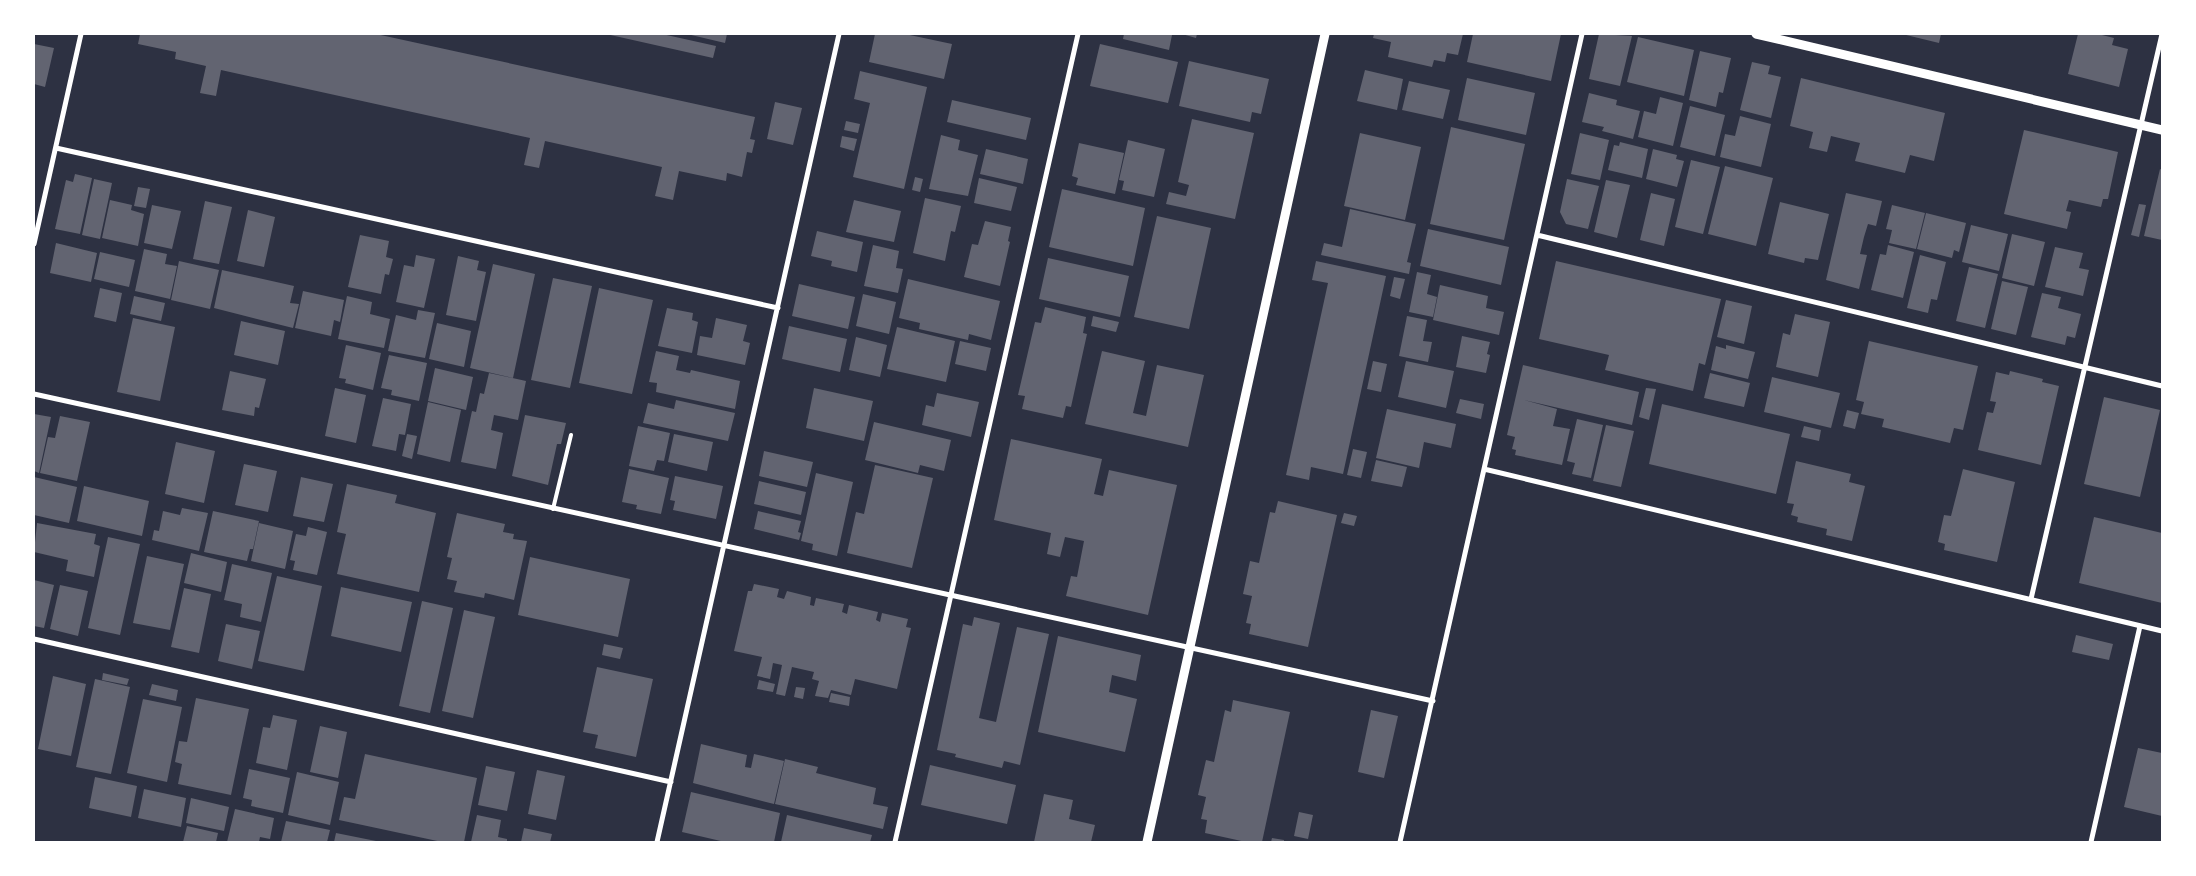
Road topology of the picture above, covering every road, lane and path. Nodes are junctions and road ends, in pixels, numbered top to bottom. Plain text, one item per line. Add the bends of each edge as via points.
1 (80, 34) edge
2 (838, 34) edge
3 (1078, 34) edge
4 (1325, 34) edge
5 (1582, 34) edge
6 (1756, 34) edge
7 (2162, 34) edge
8 (2141, 125) junction
9 (2162, 130) edge
10 (56, 148) junction
11 (1536, 234) junction
12 (34, 244) edge
13 (778, 308) junction
14 (2086, 367) junction
15 (2162, 386) edge
16 (34, 394) edge
17 (571, 435) dead end
18 (1484, 469) junction
19 (553, 509) junction
20 (725, 547) junction
21 (952, 596) junction
22 (2031, 600) junction
23 (2140, 626) junction
24 (2162, 631) edge
25 (34, 639) edge
26 (1190, 647) junction
27 (1432, 700) junction
28 (671, 782) junction
29 (657, 842) edge
30 (895, 842) edge
31 (1147, 842) edge
32 (1400, 842) edge
33 (2091, 842) edge

1 - 10 street
2 - 13 street
3 - 21 street
4 - 26 street
5 - 11 street
6 - 8 street
7 - 8 street
8 - 9 street
8 - 14 street
10 - 12 street
10 - 13 street
11 - 14 street
11 - 18 street
13 - 20 street
14 - 15 street
14 - 22 street
16 - 19 street
17 - 19 lane
18 - 22 street
18 - 27 street
19 - 20 street
20 - 21 street
20 - 28 street
21 - 26 street
21 - 30 street
22 - 23 street
23 - 24 street
23 - 33 street
25 - 28 street
26 - 27 street
26 - 31 street
27 - 32 street
28 - 29 street

